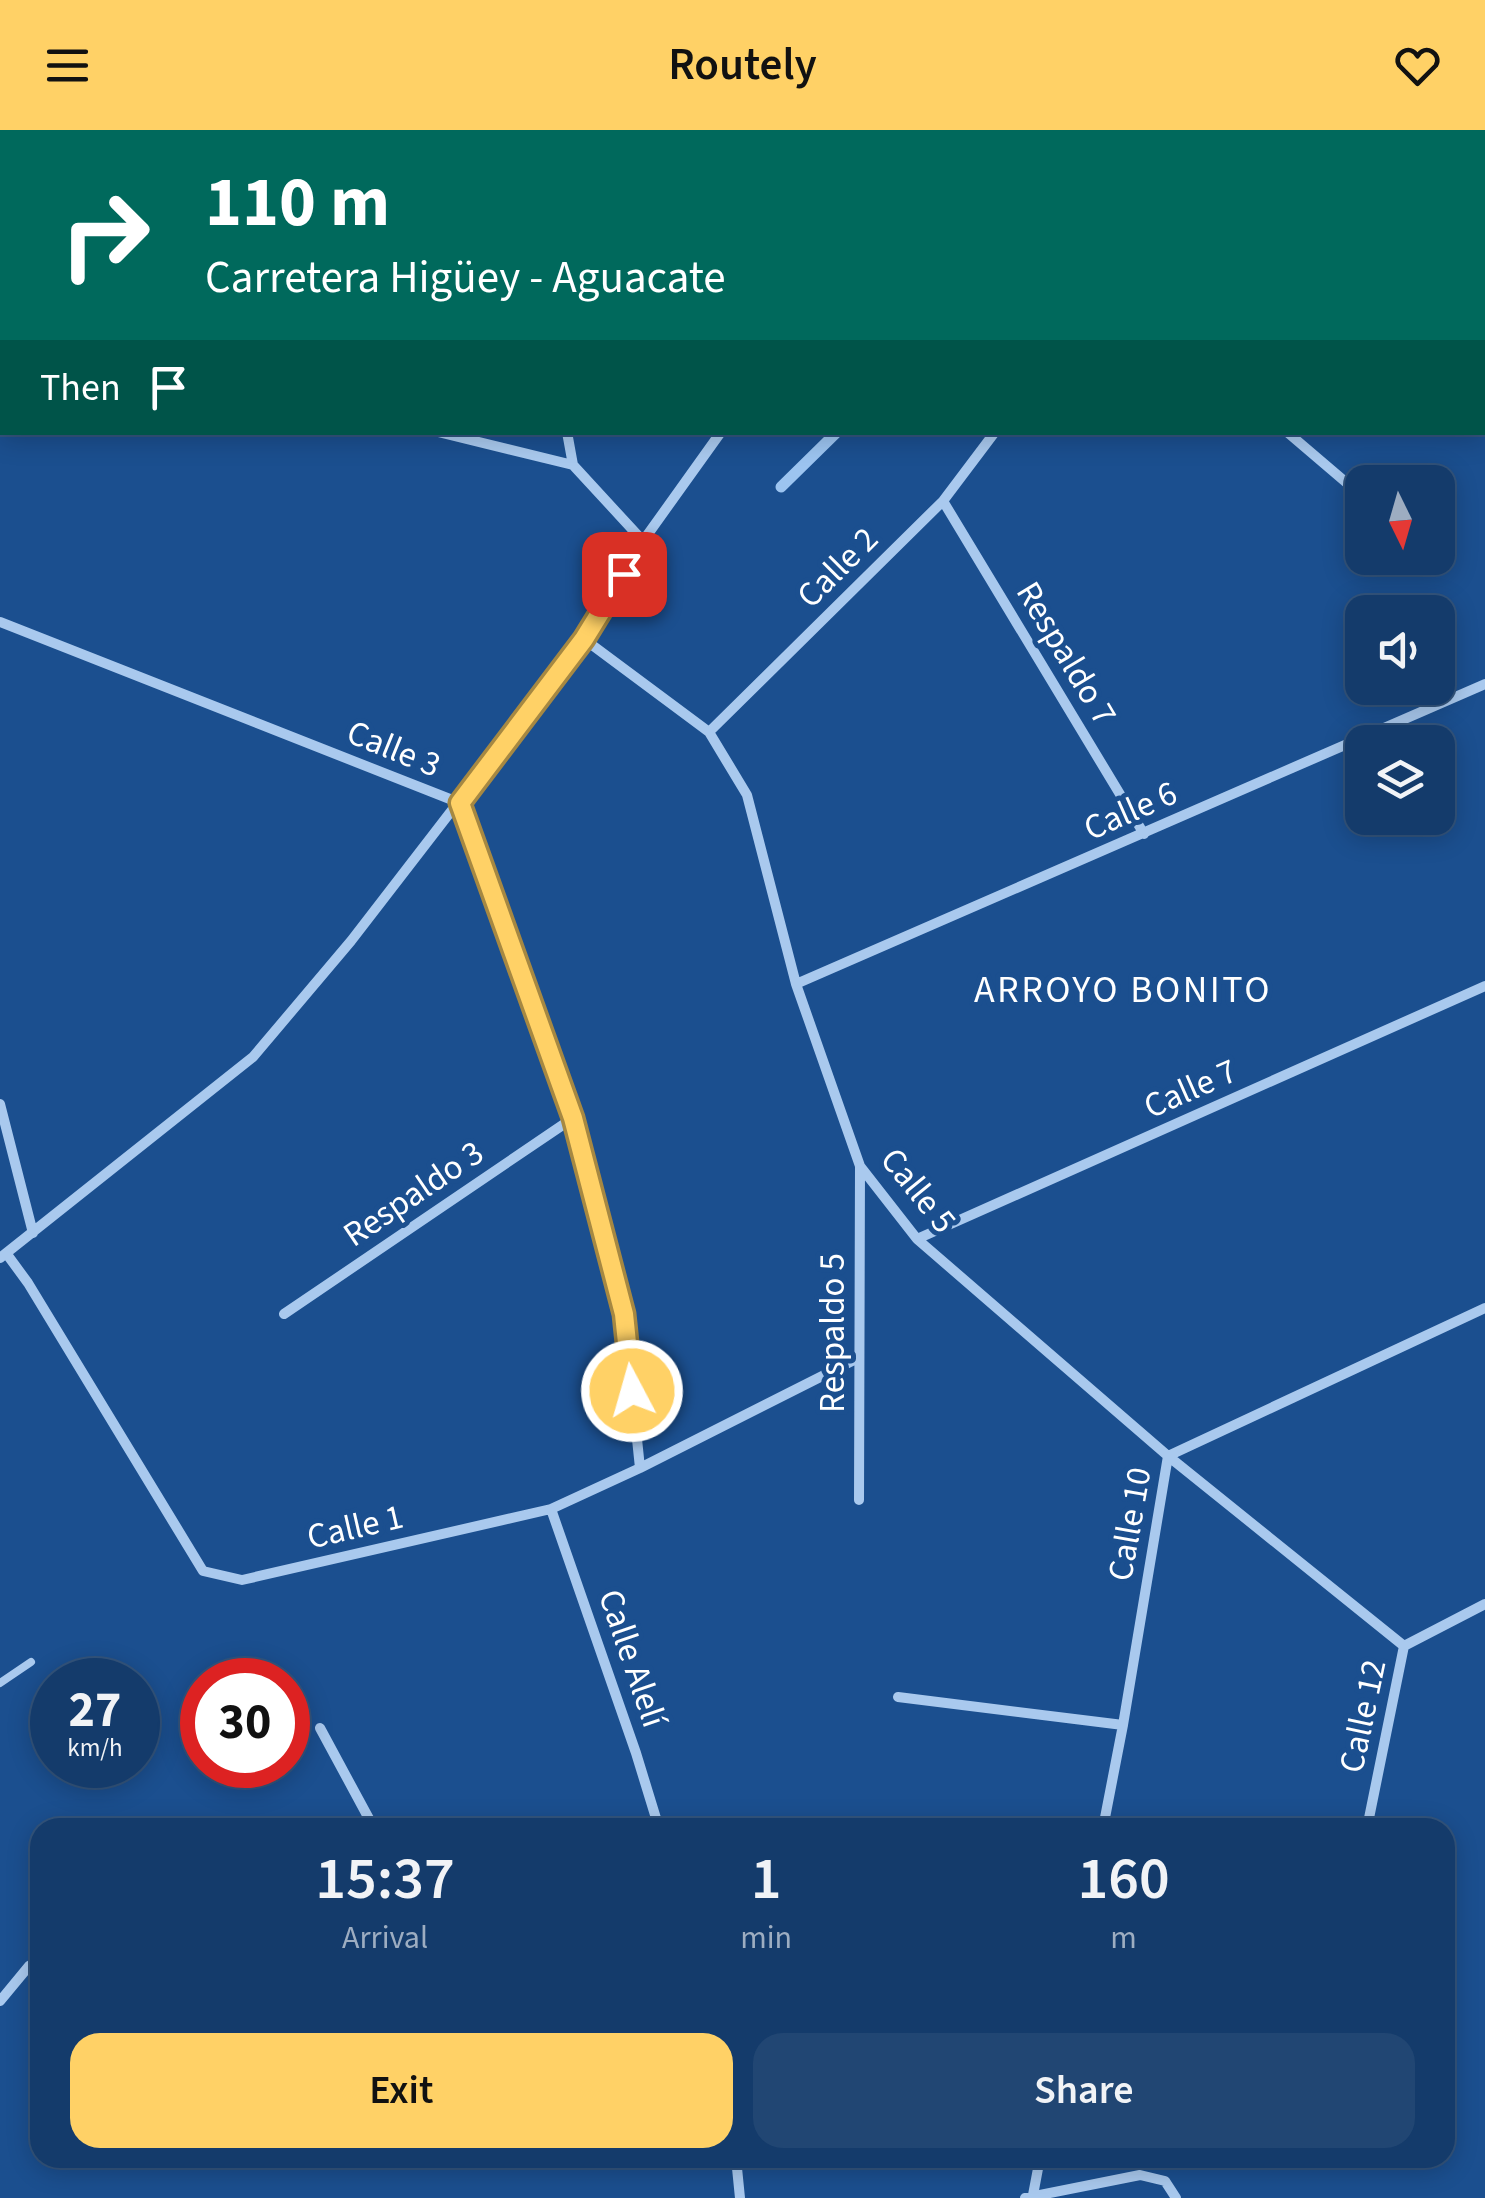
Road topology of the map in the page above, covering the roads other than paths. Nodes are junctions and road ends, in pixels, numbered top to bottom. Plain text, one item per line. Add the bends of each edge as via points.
1 (450, 435) edge
2 (568, 435) edge
3 (720, 435) edge
4 (992, 435) edge
5 (1290, 435) edge
6 (573, 465) junction
7 (1345, 482) edge
8 (943, 501) junction
9 (644, 541) junction
10 (0, 622) edge
11 (584, 639) junction
12 (1485, 684) edge
13 (709, 732) junction
14 (460, 803) junction
15 (1144, 834) junction
16 (796, 984) junction
17 (1485, 986) edge
18 (0, 1104) edge
19 (573, 1118) junction
20 (860, 1166) junction
21 (33, 1233) junction
22 (917, 1239) junction
23 (3, 1255) edge
24 (1485, 1308) edge
25 (284, 1314) dead end
26 (858, 1358) junction
27 (1168, 1456) junction
28 (640, 1468) junction
29 (860, 1500) dead end
30 (551, 1508) junction
31 (1485, 1604) edge
32 (1404, 1646) junction
33 (30, 1663) edge
34 (0, 1682) edge
35 (898, 1697) dead end
36 (1123, 1725) junction
37 (320, 1728) dead end
38 (369, 1818) edge
39 (656, 1818) edge
40 (1106, 1818) edge
41 (1369, 1818) edge
42 (30, 1965) edge
43 (0, 2001) edge
44 (737, 2168) edge
45 (1037, 2168) edge
46 (1029, 2197) edge
47 (740, 2198) edge
48 (1176, 2198) edge

1 - 6 street
2 - 6 street
3 - 9 street
4 - 8 street, Calle 2
5 - 7 street
6 - 9 street
8 - 13 street, Calle 2
8 - 15 street, Respaldo 7
9 - 11 street
10 - 14 street, Calle 3
11 - 13 street, Calle 5
11 - 14 street
12 - 15 street, Calle 6
13 - 16 street, Calle 5 via 747,795
14 - 19 street, Calle 3
14 - 21 street via 253,1056
15 - 16 street, Calle 6
16 - 20 street, Calle 5
17 - 22 street, Calle 7
18 - 21 street
19 - 25 street, Respaldo 3
19 - 28 street, Calle 3 via 624,1314
20 - 22 street, Calle 5
20 - 26 street, Respaldo 5
21 - 23 street
22 - 27 street, Calle 5
23 - 30 street, Calle 1 via 28,1283 203,1571 242,1580
24 - 27 street, Calle 10
26 - 28 street, Calle 1
26 - 29 street, Respaldo 5
27 - 32 street, Calle 5
27 - 36 street, Calle 10
28 - 30 street, Calle 1
30 - 39 street, Calle Alelí
31 - 32 street, Calle 12
32 - 41 street, Calle 12
33 - 34 lane
35 - 36 street
36 - 40 street, Calle 10
37 - 38 street
42 - 43 street
44 - 47 street
45 - 46 street
46 - 48 street via 1140,2176 1165,2181

